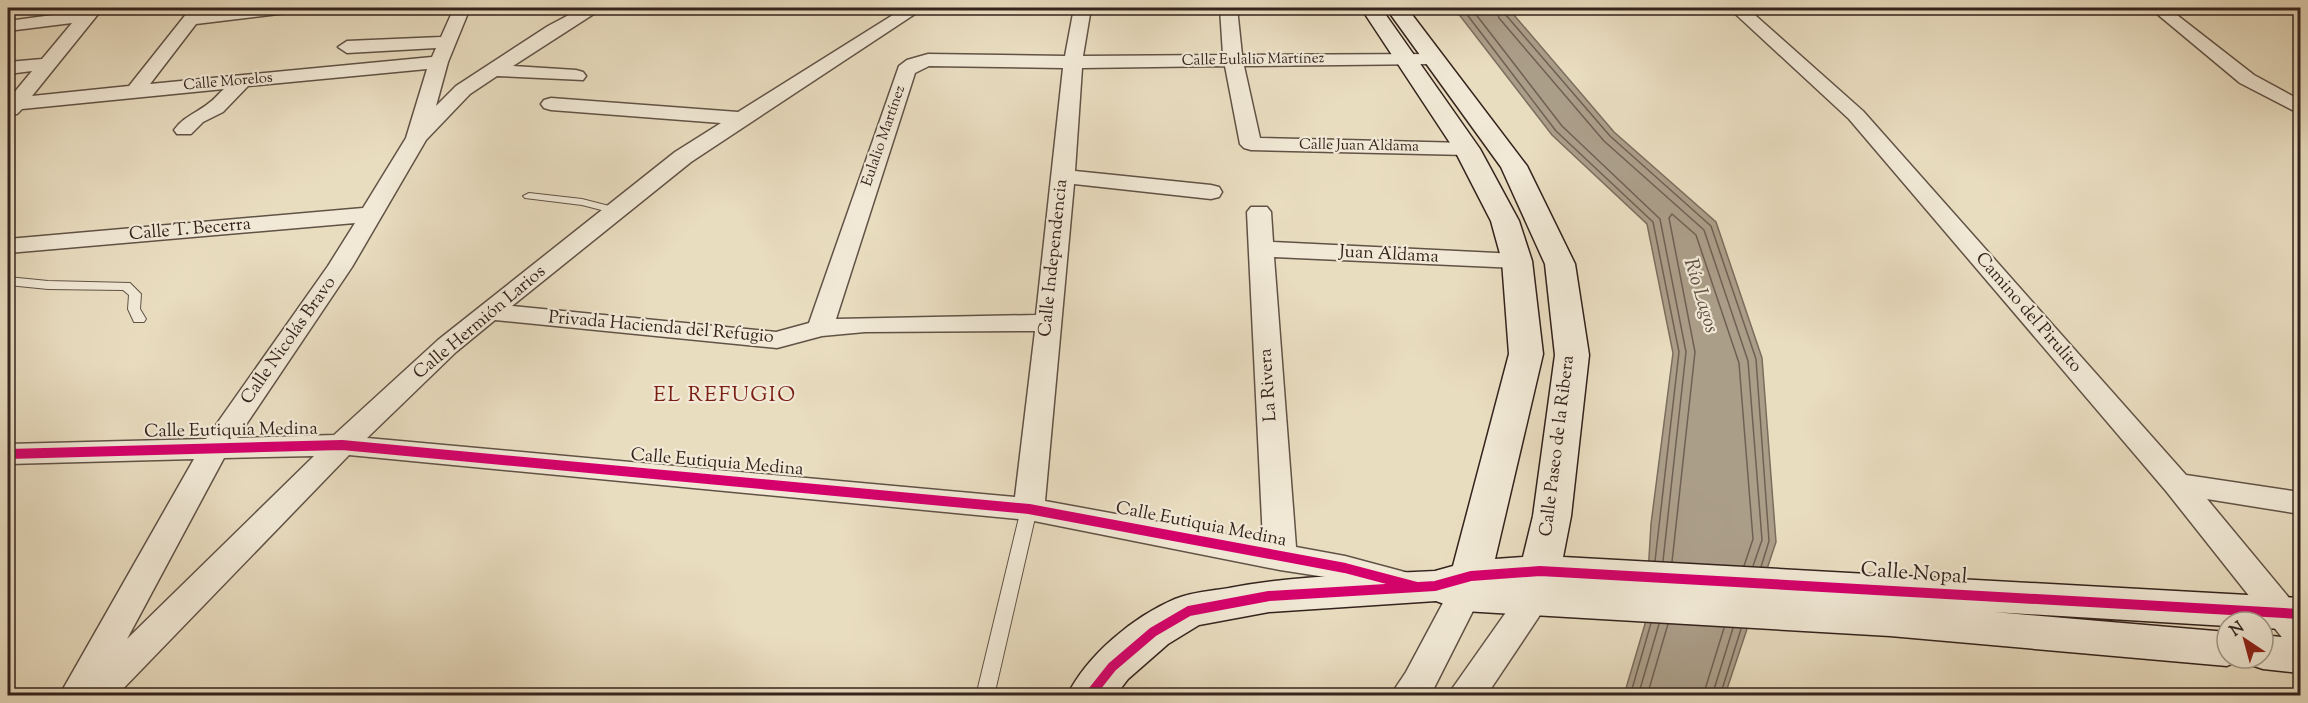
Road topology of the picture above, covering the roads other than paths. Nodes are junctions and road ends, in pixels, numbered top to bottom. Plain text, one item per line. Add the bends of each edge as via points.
1 (27, 8) edge
2 (287, 8) edge
3 (462, 8) edge
4 (594, 8) edge
5 (915, 8) edge
6 (1082, 8) edge
7 (1228, 8) edge
8 (1371, 8) edge
9 (1396, 8) edge
10 (1737, 8) edge
11 (2158, 8) edge
12 (8, 10) edge
13 (90, 12) edge
14 (194, 14) edge
15 (8, 26) edge
16 (448, 42) junction
17 (347, 47) dead end
18 (1420, 58) junction
19 (1233, 60) junction
20 (439, 62) junction
21 (1072, 62) junction
22 (46, 64) junction
23 (8, 68) edge
24 (493, 70) junction
25 (576, 76) dead end
26 (242, 81) junction
27 (463, 90) junction
28 (135, 91) junction
29 (429, 94) junction
30 (551, 104) dead end
31 (12, 108) edge
32 (2301, 108) edge
33 (744, 118) junction
34 (184, 130) dead end
35 (416, 138) junction
36 (1467, 149) junction
37 (1064, 176) junction
38 (1211, 192) dead end
39 (529, 196) dead end
40 (617, 211) junction
41 (1259, 212) dead end
42 (373, 214) junction
43 (8, 246) edge
44 (1261, 249) junction
45 (1517, 261) junction
46 (8, 281) edge
47 (490, 312) junction
48 (139, 320) dead end
49 (1046, 323) junction
50 (820, 328) junction
51 (342, 445) junction
52 (216, 446) junction
53 (8, 454) edge
54 (2177, 484) junction
55 (2300, 503) edge
56 (1029, 509) junction
57 (1280, 558) junction
58 (1447, 586) junction
59 (1550, 586) junction
60 (1884, 604) junction
61 (2296, 621) edge
62 (2215, 647) edge
63 (2275, 653) edge
64 (2301, 656) edge
65 (77, 696) edge
66 (92, 696) edge
67 (985, 696) edge
68 (1089, 696) edge
69 (1407, 696) edge
70 (1465, 696) edge

1 - 12 street
2 - 14 street
3 - 16 street, Calle Nicolás Bravo
4 - 24 street
5 - 33 street, Calle Hermión Larios
6 - 21 street, Calle Independencia
7 - 19 street
8 - 18 street, Calle Paseo de la Ribera
9 - 18 street, Calle Paseo de la Ribera
10 - 54 street, Camino del Pirulito via 1856,115
11 - 32 street via 2247,79
13 - 15 street
13 - 22 street
14 - 28 street
16 - 17 street
16 - 20 street, Calle Nicolás Bravo
18 - 19 street, Calle Eulalio Martínez
18 - 36 street, Calle Paseo de la Ribera
18 - 59 street, Calle Paseo de la Ribera via 1514,166 1560,264 1572,355 1552,516
19 - 21 street, Calle Eulalio Martínez
19 - 36 street, Calle Juan Aldama via 1251,144
20 - 26 street, Calle Morelos
20 - 29 street, Calle Nicolás Bravo
21 - 37 street, Calle Independencia
21 - 50 street, Eulalio Martínez via 928,60 906,70
22 - 23 street
22 - 31 street
24 - 25 street
24 - 27 street
26 - 28 street, Calle Morelos
26 - 34 street via 216,108 196,118
27 - 29 street
27 - 35 street
28 - 31 street, Calle Morelos
29 - 35 street, Calle Nicolás Bravo
30 - 33 street
33 - 40 street, Calle Hermión Larios via 683,157
35 - 42 street, Calle Nicolás Bravo
36 - 45 street, Calle Paseo de la Ribera via 1505,221
37 - 38 street
37 - 49 street, Calle Independencia
39 - 40 lane
40 - 47 street, Calle Hermión Larios
41 - 44 street, La Rivera
42 - 43 street, Calle T. Becerra
42 - 52 street, Calle Nicolás Bravo
44 - 45 street, Juan Aldama
44 - 57 street, La Rivera
45 - 58 street, Calle Paseo de la Ribera via 1526,354
46 - 48 lane via 126,286 135,294 134,309
47 - 50 street, Privada Hacienda del Refugio via 777,340
47 - 51 street, Calle Hermión Larios via 447,346
49 - 50 street, Privada Hacienda del Refugio via 865,324
49 - 56 street, Calle Independencia
51 - 52 street, Calle Eutiquia Medina
51 - 56 street, Calle Eutiquia Medina
51 - 66 street, Calle Hermión Larios
52 - 53 street, Calle Eutiquia Medina
52 - 65 street, Calle Nicolás Bravo
54 - 55 street
54 - 61 street, Camino del Pirulito
56 - 57 street, Calle Eutiquia Medina
56 - 67 lane
57 - 58 street, Calle Eutiquia Medina
58 - 59 street, Calle Nopal
58 - 68 street, Calle Nopal via 1269,596 1189,611 1152,632 1112,667
58 - 69 street, Calle Paseo de la Ribera via 1419,682
59 - 60 street, Calle Nopal
59 - 70 street, Calle Paseo de la Ribera
60 - 61 street, Calle Nopal
60 - 62 street, Calle Nopal
63 - 64 street

